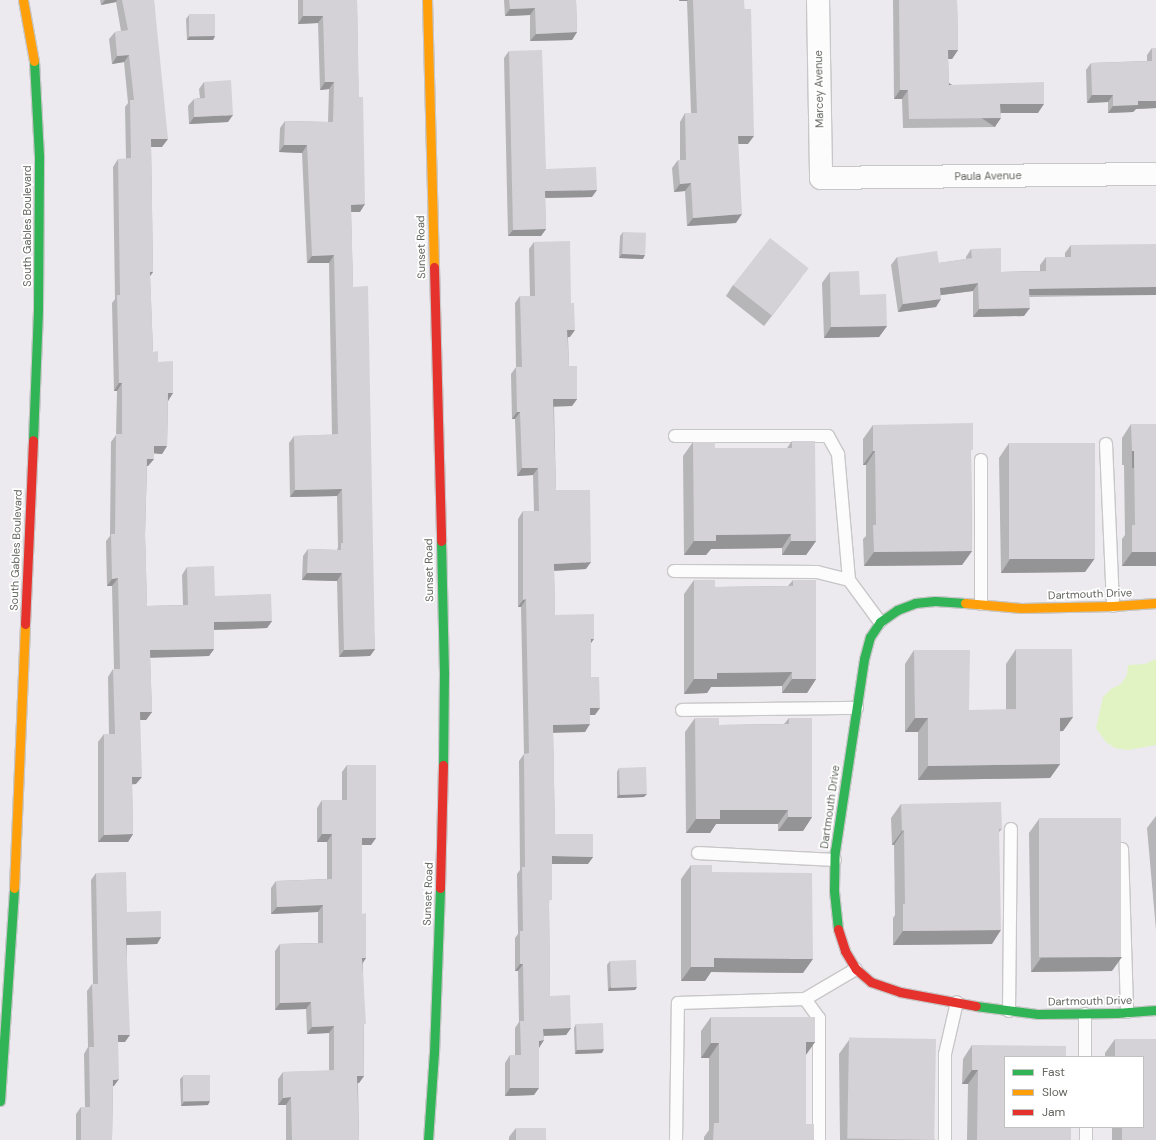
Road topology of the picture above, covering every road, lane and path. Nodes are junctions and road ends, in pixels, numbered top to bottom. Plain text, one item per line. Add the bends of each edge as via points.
1 (24, 0) edge
2 (428, 0) edge
3 (818, 0) edge
4 (1156, 174) edge
5 (821, 178) joint
6 (675, 436) dead end
7 (1106, 444) dead end
8 (981, 460) dead end
9 (674, 571) dead end
10 (849, 580) junction
11 (1156, 603) edge
12 (981, 604) junction
13 (1113, 606) junction
14 (880, 622) junction
15 (857, 708) junction
16 (682, 710) dead end
17 (1012, 829) dead end
18 (1122, 849) edge
19 (698, 853) dead end
20 (835, 860) junction
21 (856, 969) junction
22 (805, 999) junction
23 (957, 1002) junction
24 (1156, 1010) edge
25 (1009, 1011) junction
26 (1127, 1012) junction
27 (1085, 1014) junction
28 (1085, 1056) edge
29 (0, 1101) edge
30 (1086, 1128) edge
31 (428, 1140) edge
32 (676, 1140) edge
33 (819, 1140) edge
34 (945, 1140) edge
35 (1086, 1140) edge

1 - 29 street, South Gables Boulevard via 34,56 39,156 39,302 12,942
2 - 31 street, Sunset Road via 444,673 441,863
3 - 5 street, Marcey Avenue
4 - 5 street, Paula Avenue
6 - 10 lane via 828,436 838,454
7 - 13 lane
8 - 12 lane
9 - 10 lane via 817,572
10 - 14 lane
11 - 13 street, Dartmouth Drive
12 - 13 street, Dartmouth Drive via 1021,608
12 - 14 street, Dartmouth Drive via 935,601 915,603 897,610
14 - 15 street, Dartmouth Drive via 870,637 864,658
15 - 16 lane
15 - 20 street, Dartmouth Drive
17 - 25 lane
18 - 26 lane
19 - 20 lane
20 - 21 street, Dartmouth Drive via 837,924 844,951
21 - 22 lane
21 - 23 street, Dartmouth Drive via 871,982 900,992
22 - 32 lane via 678,1003
22 - 33 lane via 819,1018
23 - 25 street, Dartmouth Drive
23 - 34 lane via 945,1054
24 - 26 street, Dartmouth Drive
25 - 27 street, Dartmouth Drive
26 - 27 street, Dartmouth Drive
27 - 28 lane
30 - 35 lane

